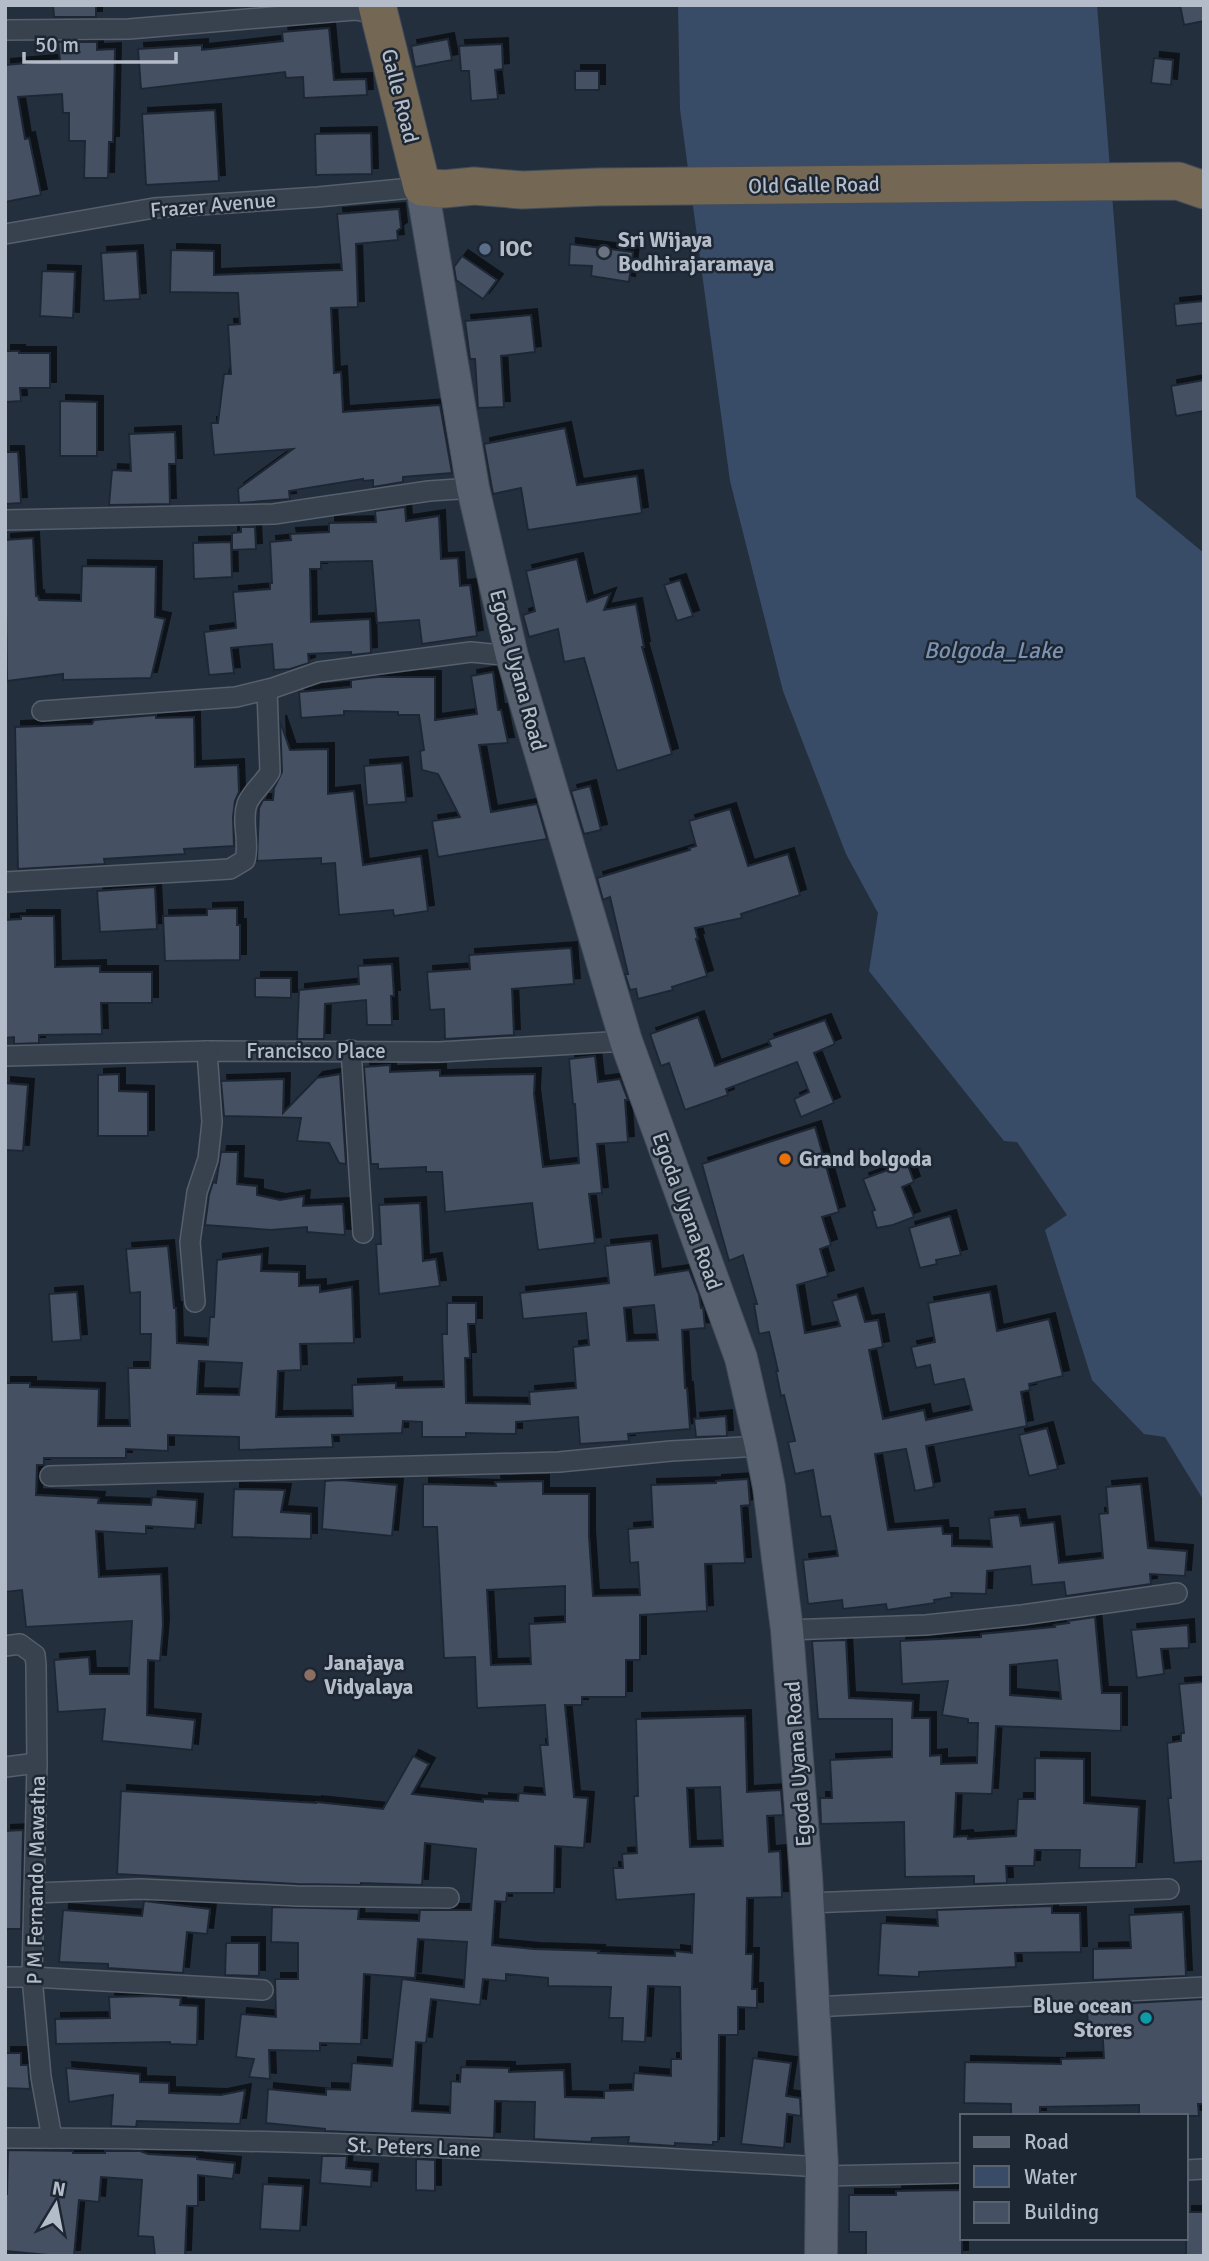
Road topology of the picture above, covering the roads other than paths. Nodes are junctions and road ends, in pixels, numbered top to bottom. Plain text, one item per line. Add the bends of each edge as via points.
1 (378, 9) edge
2 (5, 30) edge
3 (1191, 185) edge
4 (422, 187) junction
5 (5, 234) edge
6 (472, 488) junction
7 (5, 520) edge
8 (512, 656) junction
9 (267, 690) junction
10 (42, 712) dead end
11 (5, 882) edge
12 (626, 1041) junction
13 (351, 1050) junction
14 (207, 1051) junction
15 (5, 1056) edge
16 (363, 1233) dead end
17 (195, 1302) dead end
18 (761, 1446) junction
19 (50, 1476) dead end
20 (1177, 1593) dead end
21 (787, 1630) junction
22 (5, 1646) edge
23 (37, 1763) junction
24 (5, 1767) edge
25 (1169, 1889) dead end
26 (34, 1893) junction
27 (449, 1898) dead end
28 (808, 1903) junction
29 (32, 1977) junction
30 (5, 1978) edge
31 (1204, 1987) edge
32 (262, 1990) dead end
33 (813, 2007) junction
34 (5, 2138) edge
35 (52, 2138) junction
36 (822, 2171) junction
37 (960, 2173) edge
38 (821, 2256) edge

1 - 2 street via 129,29
1 - 4 highway, Galle Road
3 - 4 highway, Old Galle Road
4 - 5 street, Frazer Avenue via 154,208
4 - 6 main road, Egoda Uyana Road
6 - 7 street via 274,514
6 - 8 main road, Egoda Uyana Road
8 - 9 street via 471,652 319,672
8 - 12 main road, Egoda Uyana Road
9 - 10 street via 236,697
9 - 11 street via 270,772 248,800 245,860 230,869
12 - 13 street, Francisco Place via 439,1052
12 - 18 main road, Egoda Uyana Road via 741,1359
13 - 14 street, Francisco Place
13 - 16 street
14 - 15 street, Francisco Place
14 - 17 street via 212,1122 190,1242
18 - 19 street via 559,1462
18 - 21 main road, Egoda Uyana Road
20 - 21 street via 926,1625
21 - 28 main road, Egoda Uyana Road
22 - 23 street, P M Fernando Mawatha via 20,1644 35,1655
23 - 24 street
23 - 26 street, P M Fernando Mawatha
25 - 28 street
26 - 27 street via 140,1889
26 - 29 street, P M Fernando Mawatha
28 - 33 main road, Egoda Uyana Road
29 - 30 street
29 - 32 street
29 - 35 street, P M Fernando Mawatha
31 - 33 street
33 - 36 main road, Egoda Uyana Road
34 - 35 street, St. Peters Lane
35 - 36 street, St. Peters Lane via 567,2152
36 - 37 street, St. Peters Lane
36 - 38 main road, Egoda Uyana Road

